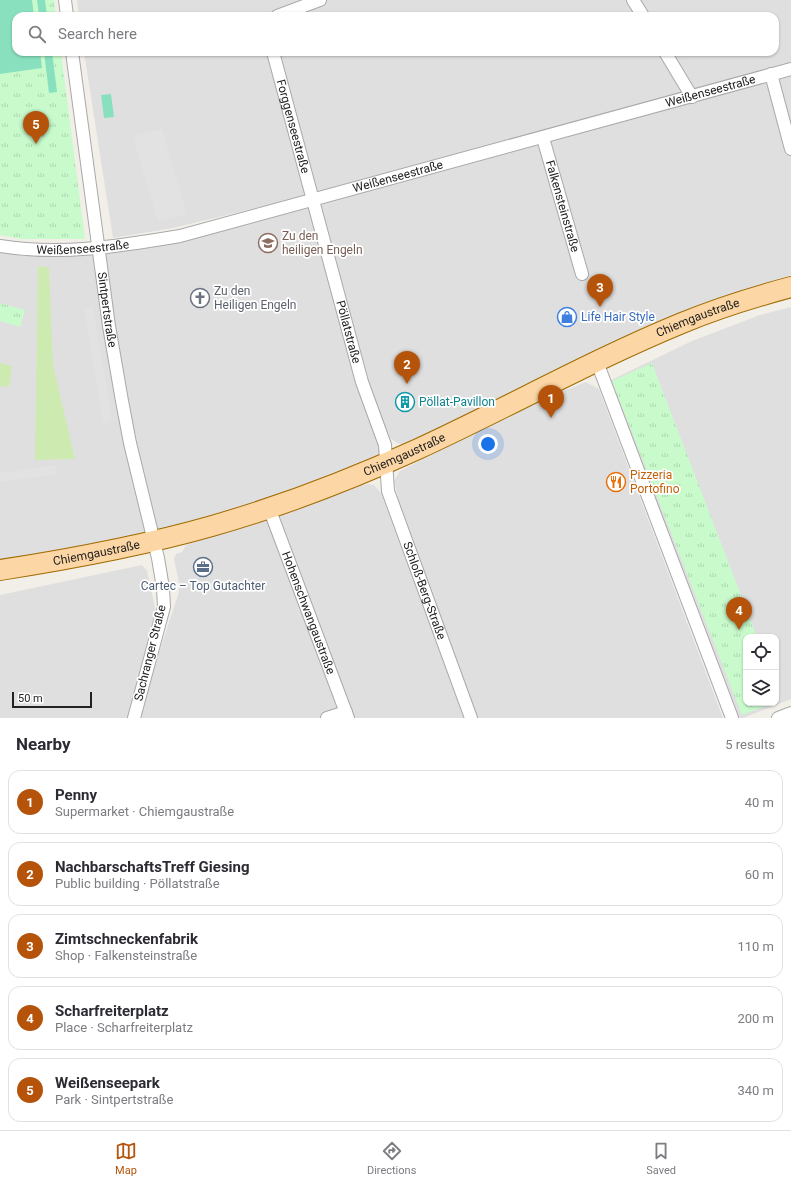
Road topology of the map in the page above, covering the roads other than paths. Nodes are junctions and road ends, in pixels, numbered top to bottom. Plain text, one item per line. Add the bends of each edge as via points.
1 (65, 0) edge
2 (320, 0) edge
3 (633, 0) edge
4 (66, 12) edge
5 (288, 12) edge
6 (640, 12) edge
7 (73, 56) edge
8 (274, 56) edge
9 (667, 56) edge
10 (791, 69) edge
11 (771, 74) junction
12 (692, 96) junction
13 (543, 138) junction
14 (791, 149) edge
15 (313, 200) junction
16 (0, 246) edge
17 (99, 249) junction
18 (582, 274) dead end
19 (791, 287) edge
20 (597, 362) junction
21 (386, 462) junction
22 (269, 508) junction
23 (154, 541) junction
24 (0, 570) edge
25 (791, 713) edge
26 (347, 715) edge
27 (134, 718) edge
28 (327, 718) edge
29 (472, 718) edge
30 (732, 718) edge
31 (778, 718) edge

1 - 4 street
2 - 5 street
3 - 6 street
7 - 17 street, Sintpertstraße
8 - 15 street, Forggenseestraße
9 - 12 street
10 - 11 street, Weißenseestraße
11 - 12 street, Weißenseestraße
11 - 14 street
12 - 13 street, Weißenseestraße
13 - 15 street, Weißenseestraße
13 - 18 street, Falkensteinstraße
15 - 17 street, Weißenseestraße via 180,236
15 - 21 street, Pöllatstraße via 362,382 385,445
16 - 17 street, Weißenseestraße via 51,250
17 - 23 street, Sintpertstraße via 109,326 130,443
19 - 20 main road, Chiemgaustraße via 693,319
20 - 21 main road, Chiemgaustraße via 417,450
20 - 30 street
21 - 22 main road, Chiemgaustraße
21 - 29 street, Schloß-Berg-Straße via 388,491
22 - 23 main road, Chiemgaustraße
22 - 26 street, Hohenschwangaustraße
23 - 24 main road, Chiemgaustraße
23 - 27 street, Sachranger Straße via 162,577 164,607
25 - 31 street
26 - 28 street

